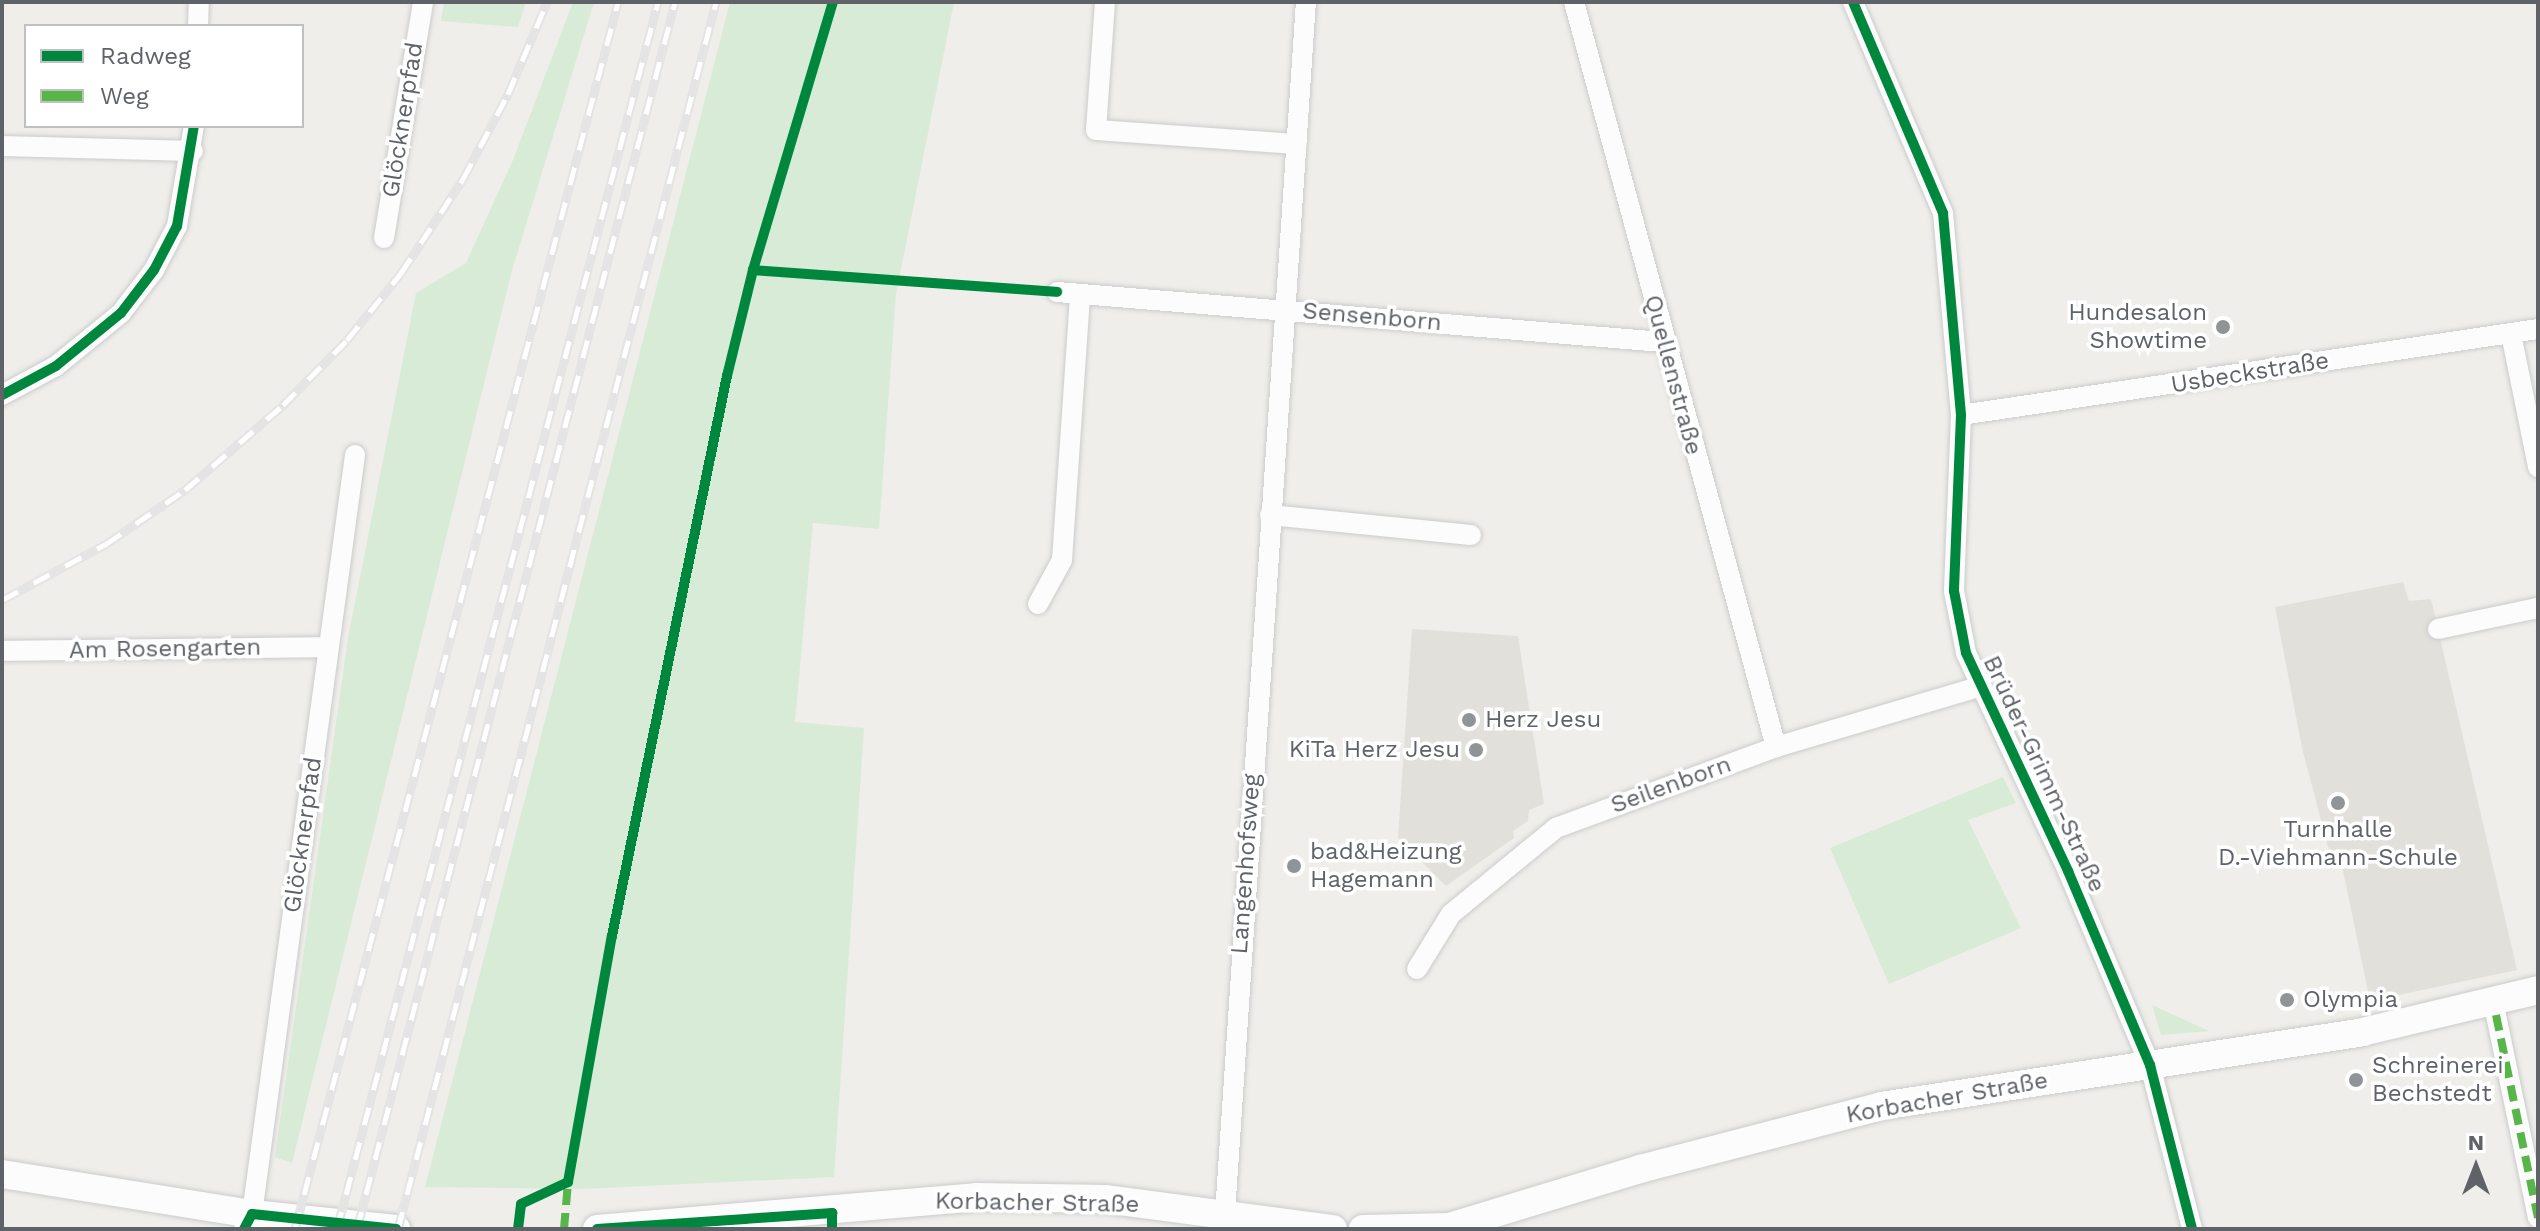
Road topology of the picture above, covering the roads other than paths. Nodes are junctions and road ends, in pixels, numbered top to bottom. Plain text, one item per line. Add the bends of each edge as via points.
1 (199, 2) edge
2 (423, 2) edge
3 (1105, 2) edge
4 (1306, 2) edge
5 (1574, 2) edge
6 (1853, 2) edge
7 (198, 24) edge
8 (194, 128) edge
9 (1297, 144) junction
10 (2, 146) edge
11 (193, 151) junction
12 (384, 238) dead end
13 (1057, 292) dead end
14 (1080, 295) junction
15 (1284, 310) junction
16 (2538, 329) edge
17 (2511, 334) junction
18 (1663, 342) junction
19 (2, 395) edge
20 (1961, 415) junction
21 (355, 455) dead end
22 (2538, 467) edge
23 (1270, 515) junction
24 (1471, 535) dead end
25 (1038, 604) dead end
26 (2538, 608) edge
27 (2438, 629) dead end
28 (328, 647) junction
29 (2, 651) edge
30 (1979, 687) junction
31 (1776, 747) junction
32 (1417, 969) dead end
33 (2538, 990) edge
34 (2496, 1015) dead end
35 (2150, 1065) junction
36 (2, 1174) edge
37 (1225, 1214) junction
38 (2538, 1218) edge
39 (832, 1221) edge
40 (248, 1222) edge
41 (1449, 1228) edge
42 (396, 1229) edge
43 (597, 1229) edge
44 (1333, 1229) edge
45 (1363, 1229) edge
46 (2192, 1229) edge

1 - 7 street
2 - 12 street, Glöcknerpfad
3 - 9 street via 1096,130
4 - 9 street, Langenhofsweg
5 - 18 street, Quellenstraße
6 - 20 street, Brüder-Grimm-Straße via 1943,213
8 - 11 street
9 - 15 street, Langenhofsweg
10 - 11 street
11 - 19 street via 177,226 121,313 56,366
13 - 14 street, Sensenborn
14 - 15 street, Sensenborn
14 - 25 street via 1062,560
15 - 18 street, Sensenborn
15 - 23 street, Langenhofsweg
16 - 17 street, Usbeckstraße
17 - 20 street, Usbeckstraße
17 - 22 street
18 - 31 street, Quellenstraße
20 - 30 street, Brüder-Grimm-Straße via 1954,591 1966,653
21 - 28 street, Glöcknerpfad
23 - 24 street
23 - 37 street, Langenhofsweg
26 - 27 street
28 - 29 street, Am Rosengarten
28 - 40 street, Glöcknerpfad
30 - 31 street, Seilenborn
30 - 35 street, Brüder-Grimm-Straße via 2068,871
31 - 32 street, Seilenborn via 1556,828 1451,914
33 - 35 street, Korbacher Straße via 2362,1032
34 - 38 street
35 - 41 street, Korbacher Straße via 1881,1106 1640,1169
35 - 46 street, Brüder-Grimm-Straße
36 - 40 street
37 - 39 street, Korbacher Straße via 1105,1199 976,1197
37 - 44 street, Korbacher Straße
39 - 43 street, Korbacher Straße
40 - 42 street
41 - 45 street, Korbacher Straße

